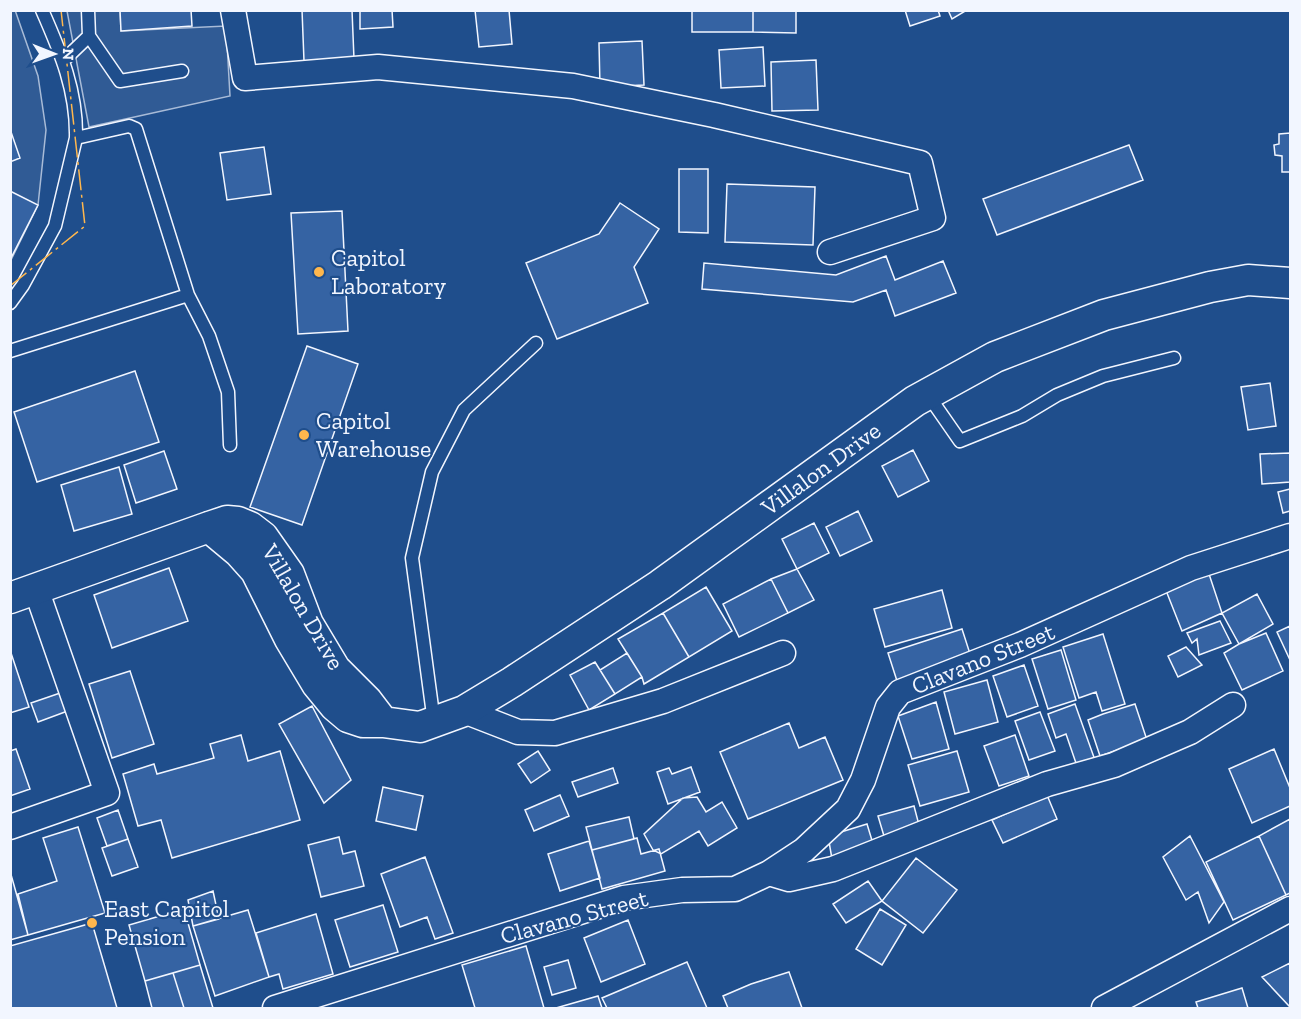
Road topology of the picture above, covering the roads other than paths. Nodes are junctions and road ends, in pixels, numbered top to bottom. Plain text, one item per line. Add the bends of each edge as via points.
1 (42, 10) edge
2 (88, 10) edge
3 (233, 10) edge
4 (89, 36) junction
5 (64, 60) junction
6 (182, 71) dead end
7 (76, 138) junction
8 (830, 252) dead end
9 (1290, 283) edge
10 (188, 295) junction
11 (10, 303) edge
12 (536, 343) dead end
13 (10, 351) edge
14 (1174, 358) dead end
15 (927, 394) junction
16 (230, 445) dead end
17 (1290, 536) edge
18 (23, 594) edge
19 (783, 653) dead end
20 (1233, 705) dead end
21 (464, 711) junction
22 (434, 722) junction
23 (10, 827) edge
24 (769, 873) junction
25 (1290, 909) edge
26 (275, 1008) edge
27 (1104, 1008) edge

1 - 5 lane
2 - 4 lane
3 - 8 street via 245,78 378,66 573,86 920,163 933,218
4 - 5 lane
4 - 6 lane via 120,81
5 - 7 lane
7 - 10 lane via 129,126 136,129
7 - 11 lane via 55,226
9 - 15 street, Villalon Drive via 1248,280 1104,315 995,357
10 - 13 lane
10 - 16 lane via 209,336 228,392
12 - 22 lane via 464,410 432,472 412,558
14 - 15 lane via 1103,376 960,441
15 - 21 street, Villalon Drive via 660,585
17 - 24 street, Clavano Street via 1191,568 1020,645 900,692 888,707 863,780 848,809 804,850
18 - 22 street, Villalon Drive via 209,527 256,571 290,639 335,706 348,717 363,722 420,727
18 - 23 street via 107,793
19 - 21 street via 663,701 555,733 518,732
20 - 24 street via 1190,732 1125,761 1047,784 833,869 789,879
21 - 22 street, Villalon Drive
24 - 26 street, Clavano Street via 735,889 682,890 624,898
25 - 27 street

